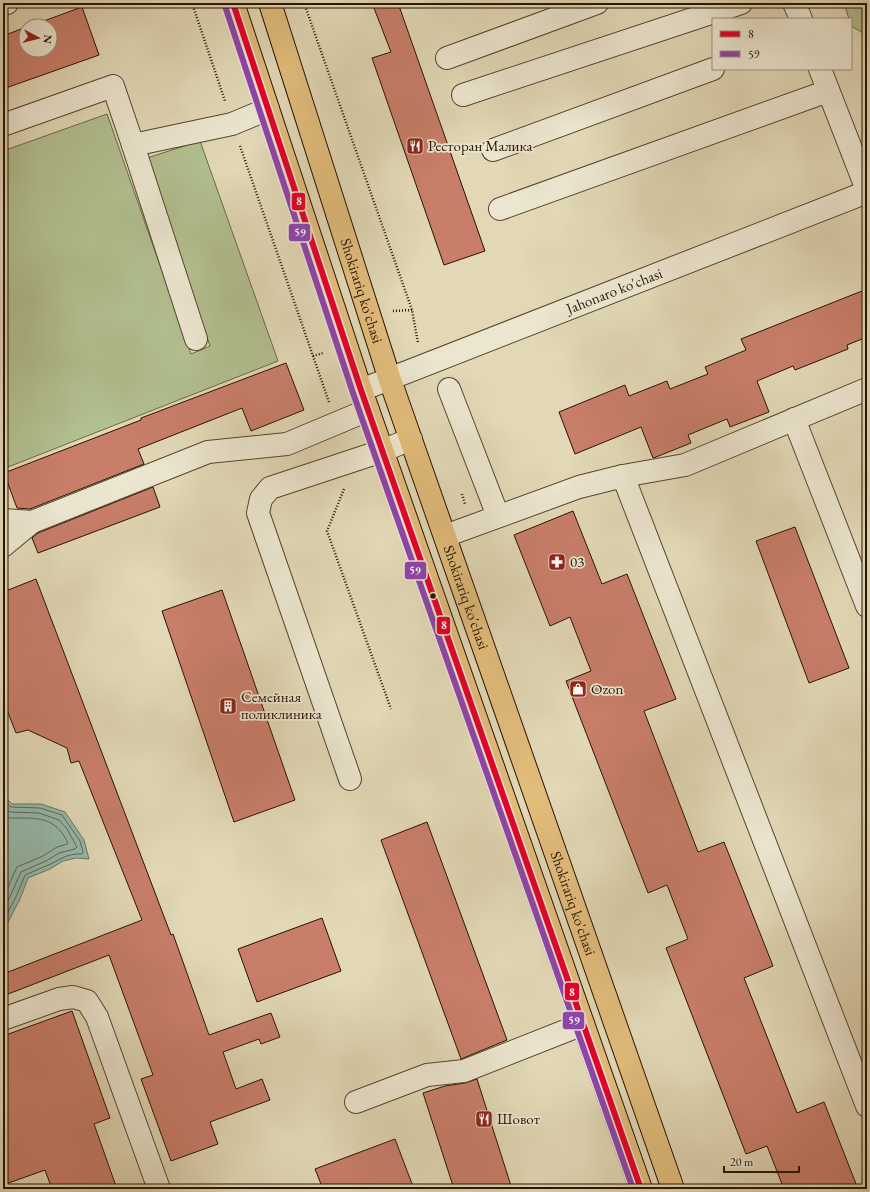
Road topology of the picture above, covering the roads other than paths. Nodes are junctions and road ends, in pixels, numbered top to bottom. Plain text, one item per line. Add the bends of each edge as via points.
1 (7, 3) edge
2 (233, 3) edge
3 (270, 3) edge
4 (597, 3) edge
5 (741, 3) edge
6 (794, 3) edge
7 (3, 4) edge
8 (801, 18) edge
9 (447, 58) dead end
10 (712, 69) edge
11 (820, 70) edge
12 (828, 91) junction
13 (463, 95) dead end
14 (268, 108) junction
15 (3, 125) edge
16 (133, 145) junction
17 (493, 150) dead end
18 (867, 191) edge
19 (500, 209) dead end
20 (196, 339) dead end
21 (390, 380) junction
22 (867, 389) edge
23 (450, 390) dead end
24 (365, 400) junction
25 (794, 419) junction
26 (411, 439) junction
27 (382, 451) junction
28 (623, 476) junction
29 (498, 516) junction
30 (3, 520) edge
31 (32, 522) junction
32 (445, 536) junction
33 (3, 546) edge
34 (867, 606) edge
35 (350, 779) dead end
36 (3, 1020) edge
37 (583, 1024) junction
38 (356, 1102) dead end
39 (867, 1106) edge
40 (159, 1189) edge
41 (641, 1189) edge
42 (674, 1189) edge

1 - 7 street
2 - 14 main road, Shokirariq ko'chasi
3 - 21 main road, Shokirariq ko'chasi
4 - 9 street
5 - 13 street
6 - 8 street
10 - 17 street
11 - 12 street
12 - 18 street
12 - 19 street
14 - 16 street via 232,124
14 - 24 main road, Shokirariq ko'chasi
15 - 16 street via 113,86
16 - 20 street
18 - 21 street, Jahonaro ko'chasi
21 - 24 street, Jahonaro ko'chasi
21 - 26 main road, Shokirariq ko'chasi
22 - 25 street
23 - 29 street
24 - 27 main road, Shokirariq ko'chasi
24 - 31 street, Jahonaro ko'chasi via 335,424 287,444 208,452
25 - 28 street via 685,465
25 - 34 street
26 - 27 street
26 - 32 main road, Shokirariq ko'chasi
27 - 35 street via 270,488 261,500 258,513
27 - 37 main road, Shokirariq ko'chasi
28 - 29 street via 579,487
28 - 39 street
29 - 32 street
30 - 31 street
31 - 33 street
32 - 42 main road, Shokirariq ko'chasi
36 - 40 street via 59,999 73,997 87,1001 97,1017
37 - 38 street via 464,1071 427,1075
37 - 41 main road, Shokirariq ko'chasi

